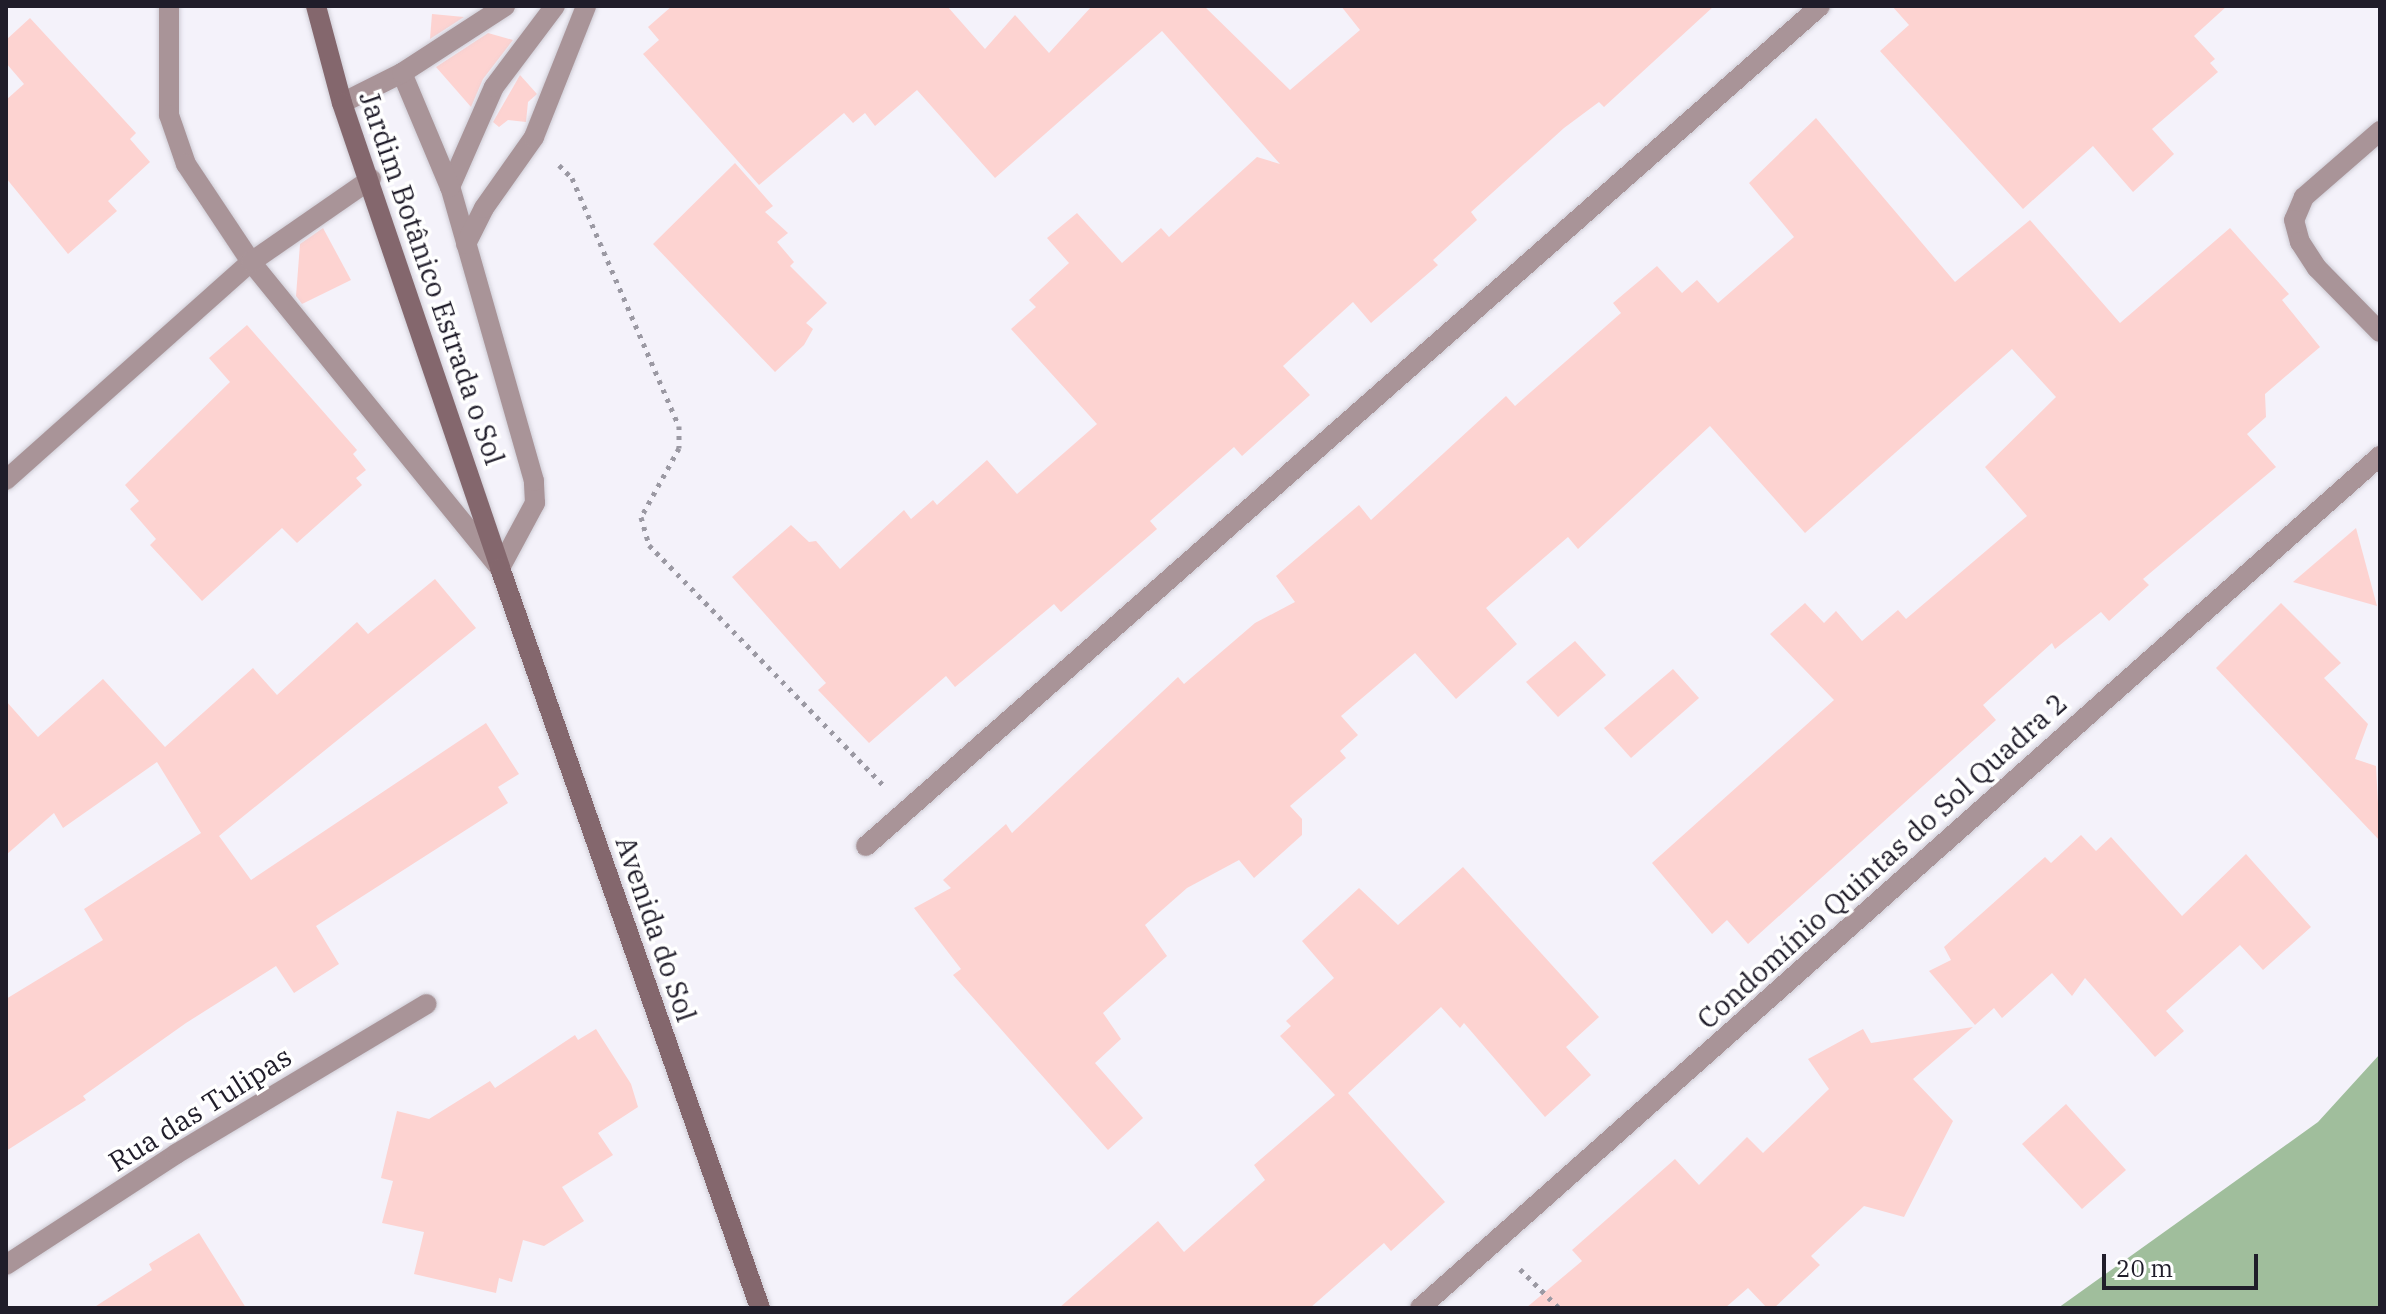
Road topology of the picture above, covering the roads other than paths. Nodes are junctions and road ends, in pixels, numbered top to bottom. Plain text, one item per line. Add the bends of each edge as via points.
1 (169, 6) edge
2 (316, 6) edge
3 (505, 6) edge
4 (555, 6) edge
5 (586, 6) edge
6 (1820, 6) edge
7 (402, 73) junction
8 (342, 103) junction
9 (2380, 131) edge
10 (371, 179) junction
11 (450, 187) junction
12 (466, 244) junction
13 (251, 262) junction
14 (2380, 332) edge
15 (2380, 456) edge
16 (6, 480) edge
17 (500, 568) junction
18 (866, 846) dead end
19 (427, 1004) dead end
20 (6, 1265) edge
21 (760, 1308) edge
22 (1420, 1308) edge

1 - 13 street via 169,115 186,164 230,222
2 - 8 street, Jardim Botânico Estrada o Sol
3 - 7 street
4 - 11 street via 494,87
5 - 12 street via 534,137 484,208
6 - 18 street
7 - 8 street
7 - 11 street
8 - 10 street, Jardim Botânico Estrada o Sol
9 - 14 street via 2304,197 2294,220 2300,242 2317,268
10 - 13 street
10 - 17 street, Jardim Botânico Estrada o Sol
11 - 12 street
12 - 17 street via 534,481 535,503
13 - 16 street
13 - 17 street
15 - 22 street, Condomínio Quintas do Sol Quadra 2
17 - 21 street, Avenida do Sol
19 - 20 street, Rua das Tulipas via 176,1154

